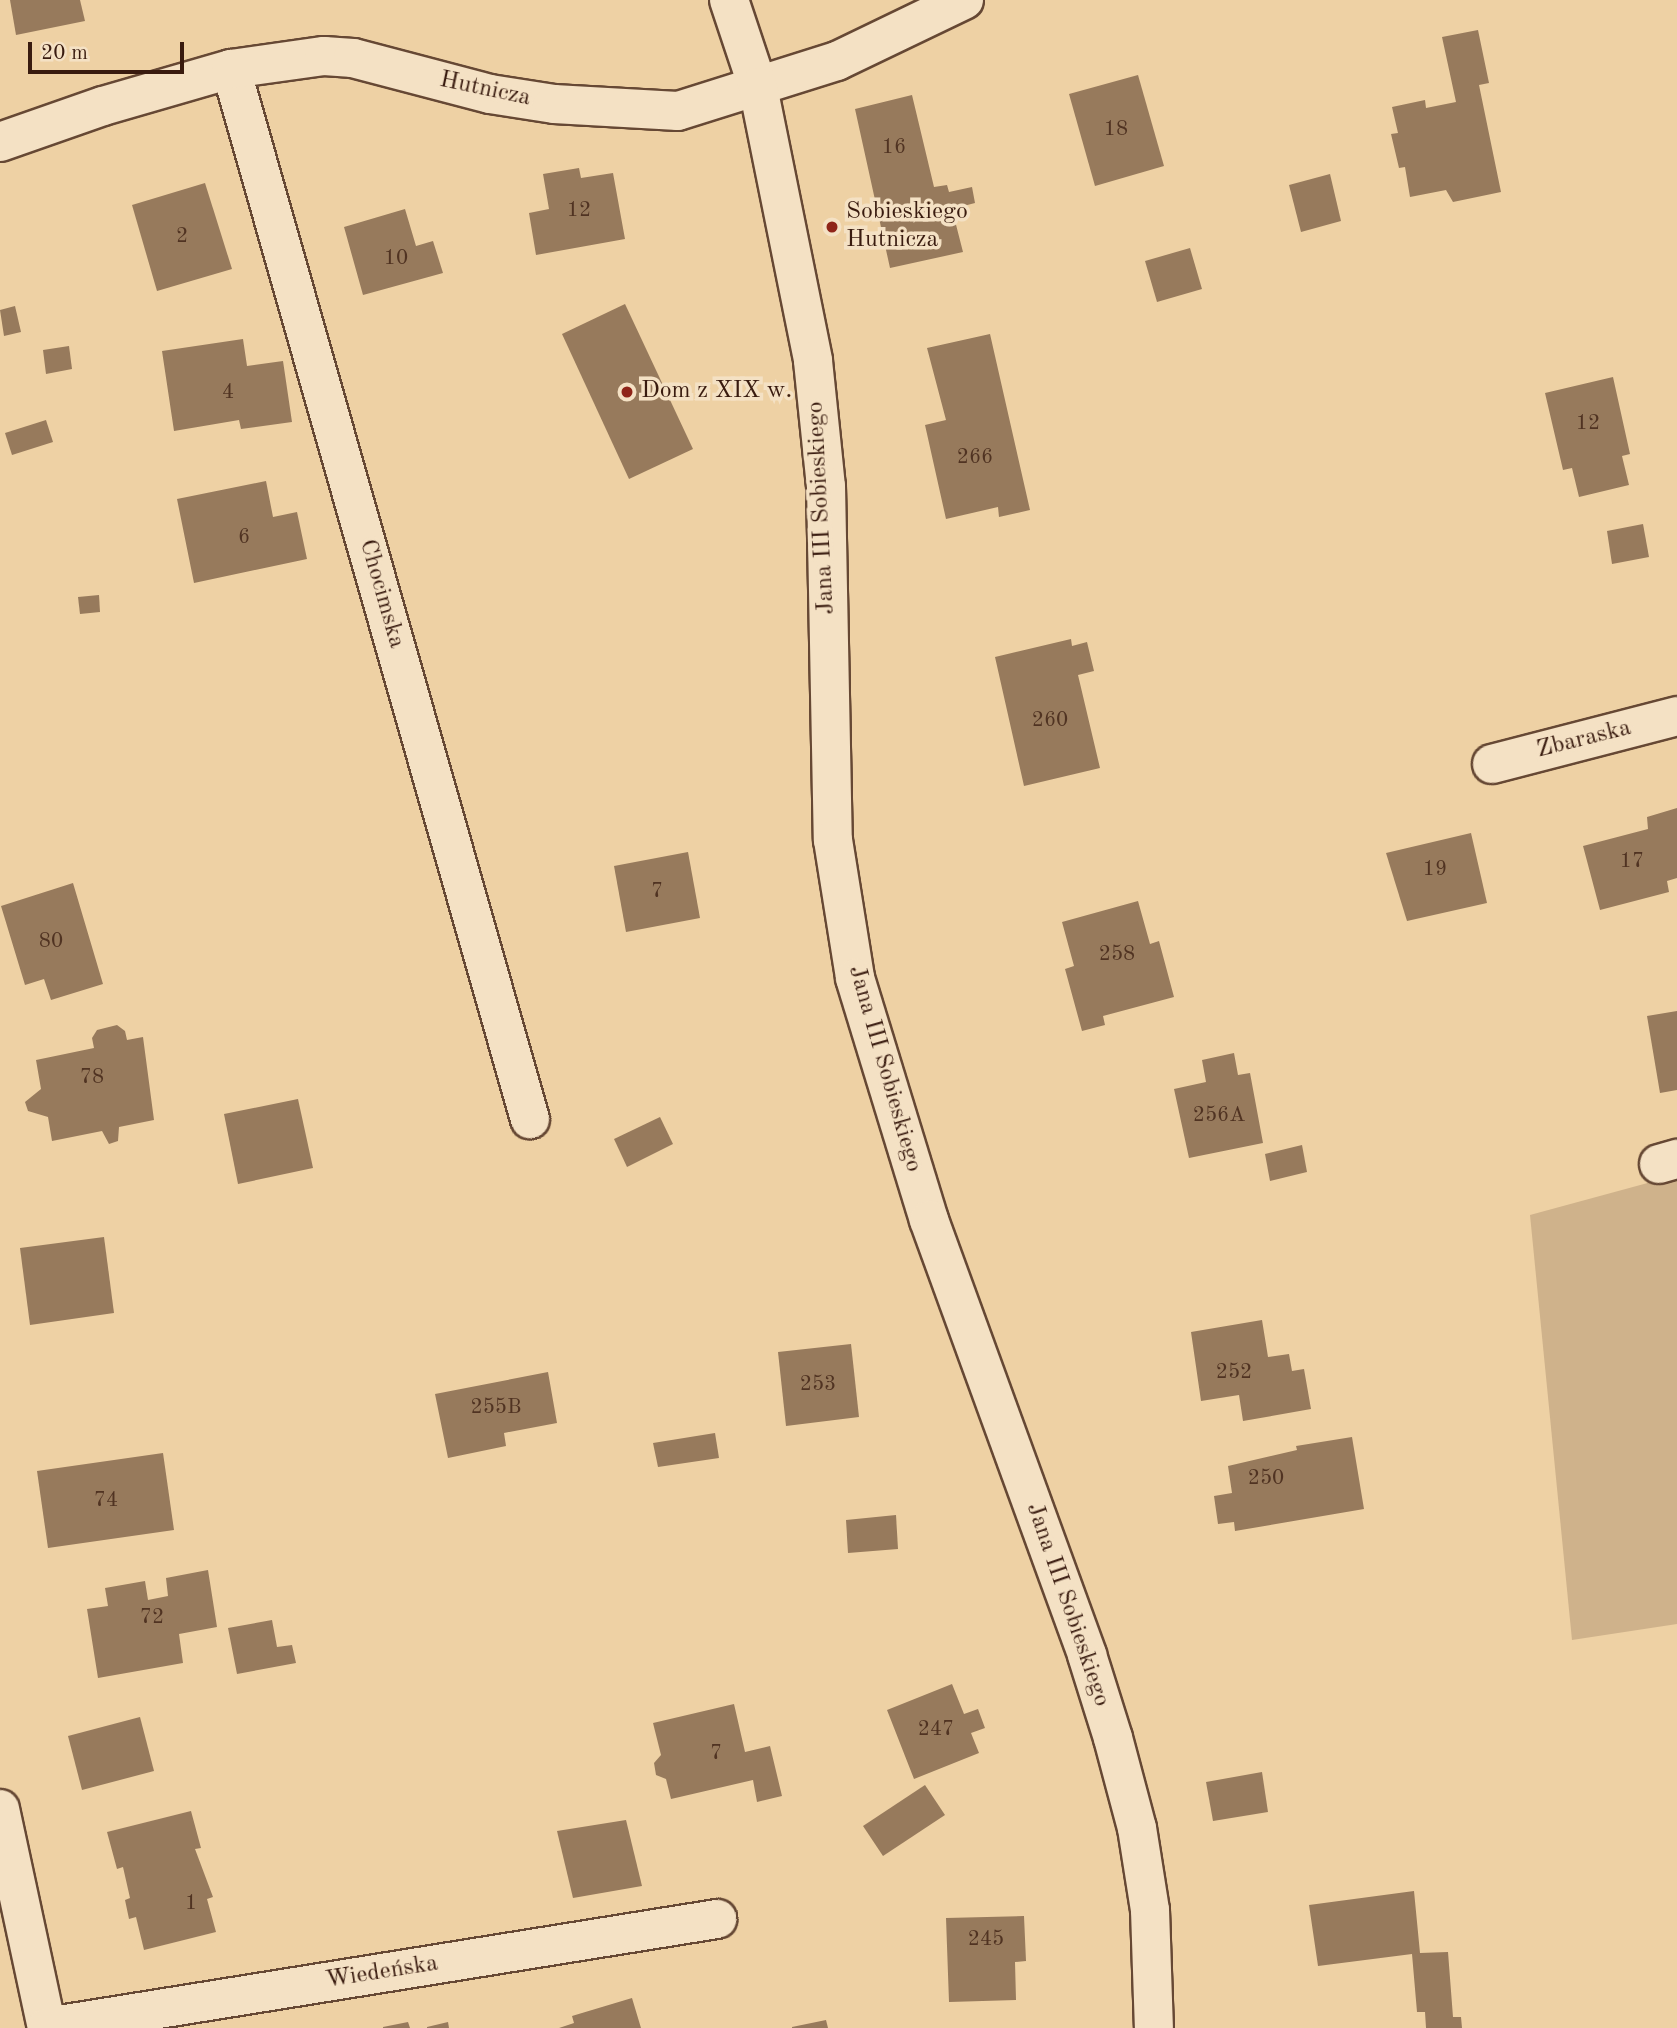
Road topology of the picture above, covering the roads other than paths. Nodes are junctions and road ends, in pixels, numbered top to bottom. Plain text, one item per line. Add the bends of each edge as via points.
1 (729, 0) edge
2 (964, 0) edge
3 (231, 69) junction
4 (758, 87) junction
5 (0, 142) edge
6 (1677, 716) edge
7 (1492, 764) dead end
8 (530, 1119) dead end
9 (0, 1810) edge
10 (717, 1919) dead end
11 (47, 2028) edge
12 (1154, 2028) edge

1 - 4 street, Jana III Sobieskiego
2 - 4 street, Hutnicza via 837,61
3 - 4 street, Hutnicza via 288,59 353,58 490,94 625,110 678,111
3 - 5 street, Hutnicza
3 - 8 street, Chocimska
4 - 12 street, Jana III Sobieskiego via 813,361 826,486 833,840 855,978 929,1220 1113,1738 1137,1828 1150,1910
6 - 7 street, Zbaraska
9 - 11 street
10 - 11 street, Wiedeńska

